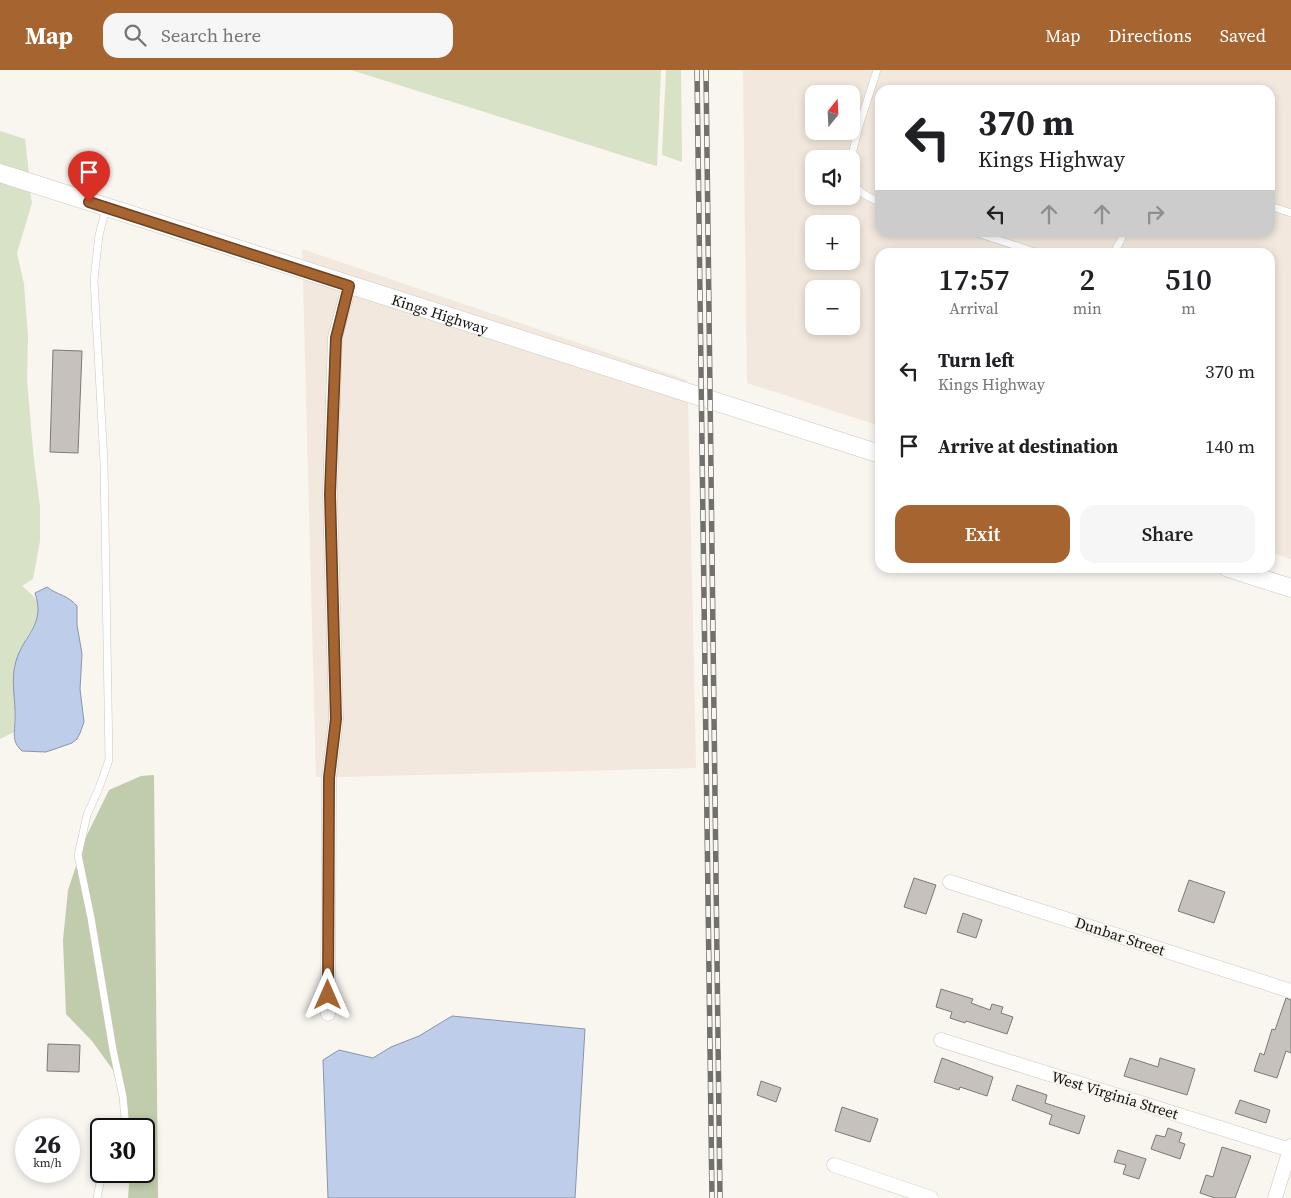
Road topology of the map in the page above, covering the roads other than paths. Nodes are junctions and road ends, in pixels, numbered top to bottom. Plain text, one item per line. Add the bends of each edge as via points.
1 (877, 70) edge
2 (852, 150) edge
3 (0, 173) edge
4 (860, 192) edge
5 (875, 200) edge
6 (1275, 207) edge
7 (106, 208) junction
8 (1291, 212) edge
9 (989, 237) edge
10 (1023, 248) edge
11 (349, 286) junction
12 (875, 452) edge
13 (1244, 573) edge
14 (1291, 588) edge
15 (950, 882) dead end
16 (1291, 991) edge
17 (328, 1014) dead end
18 (941, 1040) dead end
19 (125, 1118) edge
20 (1290, 1148) edge
21 (834, 1165) dead end
22 (100, 1183) edge
23 (97, 1198) edge
24 (932, 1198) edge
25 (1275, 1198) edge

1 - 2 lane
3 - 7 street, Kings Highway
4 - 5 lane
6 - 8 lane
7 - 11 street, Kings Highway
7 - 19 lane via 94,280 104,463 109,760 87,815 78,855
9 - 10 lane
11 - 12 street, Kings Highway
11 - 17 street via 336,338 330,494 336,719 329,778
13 - 14 street
15 - 16 street, Dunbar Street
18 - 20 street, West Virginia Street
20 - 25 street
21 - 24 street
22 - 23 lane

